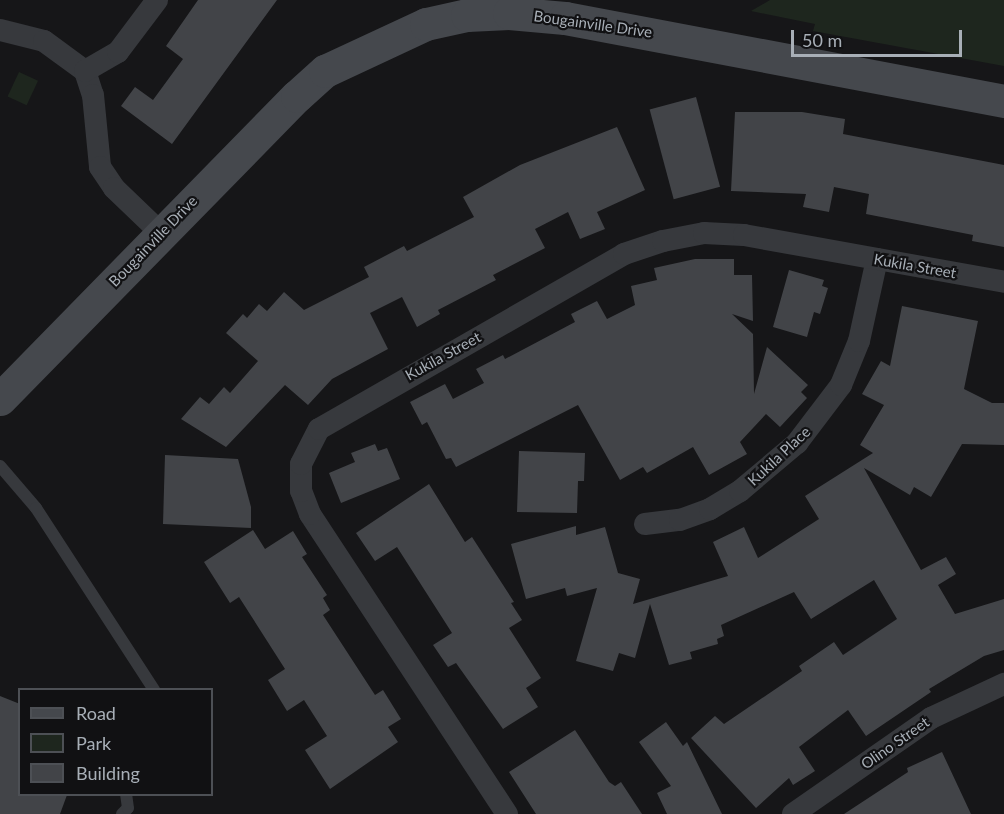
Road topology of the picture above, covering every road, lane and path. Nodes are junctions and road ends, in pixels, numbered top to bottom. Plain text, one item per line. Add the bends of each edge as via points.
1 (157, 0) edge
2 (0, 30) edge
3 (85, 71) junction
4 (1004, 101) edge
5 (160, 232) junction
6 (877, 259) junction
7 (1004, 282) edge
8 (0, 399) edge
9 (0, 466) edge
10 (645, 524) dead end
11 (1004, 684) edge
12 (153, 688) edge
13 (126, 796) edge
14 (122, 814) edge
15 (507, 814) edge
16 (793, 814) edge

1 - 3 street via 118,52
2 - 3 street via 44,41
3 - 5 street via 93,95 100,167 114,188
4 - 5 street, Bougainville Drive via 565,18 509,12 467,15 426,24 325,71
5 - 8 street, Bougainville Drive
6 - 7 street, Kukila Street
6 - 10 street, Kukila Place via 859,341 841,385 797,443 740,491 710,509 680,520
6 - 15 street, Kukila Street via 744,235 704,233 663,241 624,254 361,402 331,419 310,441 300,478 310,514
9 - 12 lane via 36,508
11 - 16 street, Olino Street via 931,718
13 - 14 lane via 128,808

